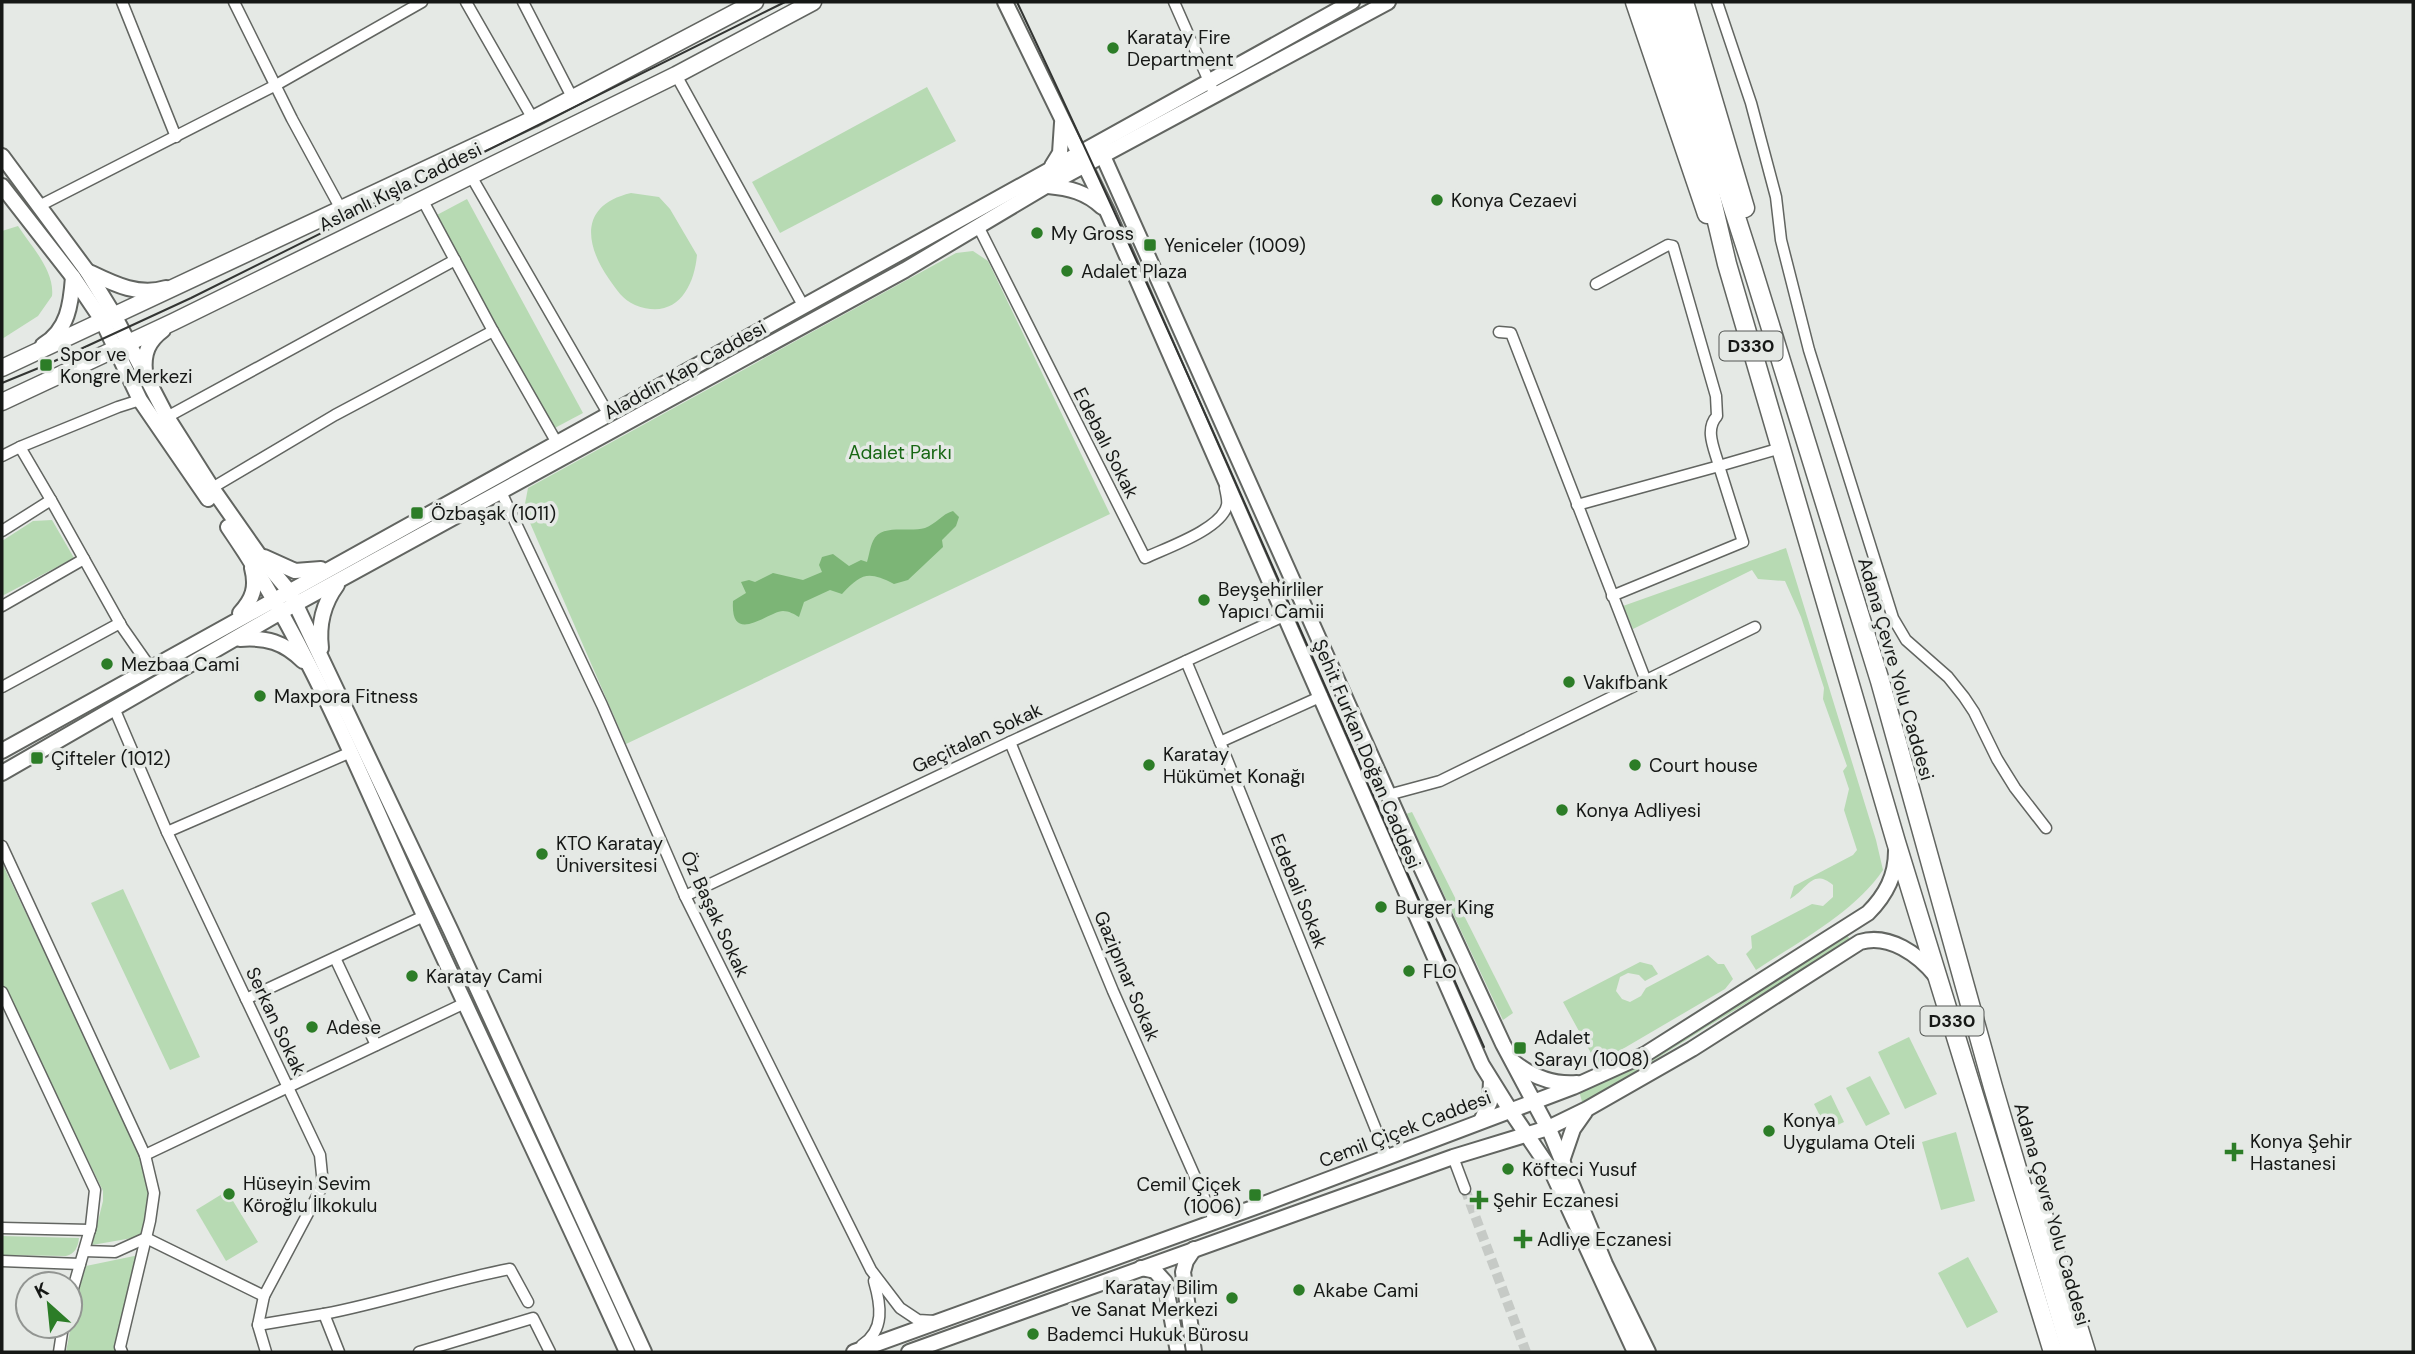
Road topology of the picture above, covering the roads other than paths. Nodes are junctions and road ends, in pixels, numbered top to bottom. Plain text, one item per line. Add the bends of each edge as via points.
1 (122, 2) edge
2 (234, 2) edge
3 (422, 2) edge
4 (466, 2) edge
5 (523, 2) edge
6 (755, 2) edge
7 (813, 2) edge
8 (1004, 2) edge
9 (1174, 2) edge
10 (1352, 2) edge
11 (1388, 2) edge
12 (1635, 2) edge
13 (1652, 2) edge
14 (1667, 2) edge
15 (1684, 2) edge
16 (1717, 2) edge
17 (676, 75) junction
18 (276, 85) junction
19 (1212, 89) junction
20 (573, 99) junction
21 (1062, 118) junction
22 (533, 119) junction
23 (176, 137) junction
24 (1100, 150) junction
25 (2, 156) edge
26 (1082, 159) junction
27 (1049, 169) junction
28 (471, 176) junction
29 (2, 186) edge
30 (1046, 186) junction
31 (422, 199) junction
32 (39, 206) junction
33 (342, 211) junction
34 (1108, 213) junction
35 (978, 226) junction
36 (455, 260) junction
37 (1727, 264) junction
38 (1752, 267) junction
39 (80, 274) junction
40 (1596, 284) dead end
41 (177, 285) junction
42 (804, 307) junction
43 (108, 318) junction
44 (173, 322) junction
45 (493, 331) junction
46 (1499, 332) dead end
47 (122, 347) junction
48 (9, 365) edge
49 (145, 377) junction
50 (140, 400) junction
51 (2, 402) edge
52 (609, 415) junction
53 (167, 417) junction
54 (557, 443) junction
55 (20, 447) junction
56 (1781, 448) junction
57 (2, 456) edge
58 (1720, 466) junction
59 (1223, 474) junction
60 (212, 488) junction
61 (501, 492) junction
62 (51, 500) junction
63 (1577, 505) junction
64 (2, 531) edge
65 (255, 558) junction
66 (84, 559) junction
67 (334, 566) junction
68 (341, 580) junction
69 (289, 591) junction
70 (1612, 596) junction
71 (274, 599) junction
72 (296, 605) junction
73 (2, 606) edge
74 (281, 612) junction
75 (1286, 615) junction
76 (120, 623) junction
77 (227, 625) junction
78 (1755, 626) dead end
79 (235, 639) junction
80 (323, 660) junction
81 (1186, 661) junction
82 (150, 667) junction
83 (309, 667) junction
84 (1646, 681) junction
85 (2, 687) edge
86 (1322, 696) junction
87 (114, 708) junction
88 (1010, 742) junction
89 (1220, 742) junction
90 (2, 751) edge
91 (351, 752) junction
92 (2, 773) edge
93 (1388, 795) junction
94 (2046, 828) dead end
95 (167, 832) junction
96 (1896, 842) junction
97 (2, 846) edge
98 (685, 896) junction
99 (424, 916) junction
100 (1852, 925) junction
101 (1860, 942) junction
102 (335, 958) junction
103 (1940, 979) junction
104 (2, 992) edge
105 (246, 999) junction
106 (465, 1003) junction
107 (1503, 1044) junction
108 (376, 1045) junction
109 (1511, 1060) junction
110 (1482, 1065) junction
111 (1491, 1079) junction
112 (1581, 1083) junction
113 (288, 1087) junction
114 (1993, 1087) junction
115 (1534, 1101) junction
116 (1507, 1106) junction
117 (1587, 1109) junction
118 (1979, 1110) junction
119 (1477, 1122) junction
120 (1548, 1128) junction
121 (1521, 1137) junction
122 (1484, 1147) junction
123 (145, 1155) junction
124 (1387, 1157) junction
125 (1453, 1157) junction
126 (1562, 1161) junction
127 (1465, 1189) tunnel mouth
128 (1215, 1222) junction
129 (2, 1228) edge
130 (90, 1230) junction
131 (146, 1238) junction
132 (1194, 1249) junction
133 (83, 1251) junction
134 (2, 1261) edge
135 (80, 1264) junction
136 (1141, 1268) junction
137 (78, 1270) edge
138 (871, 1270) junction
139 (1183, 1272) junction
140 (1165, 1282) junction
141 (264, 1296) junction
142 (528, 1302) dead end
143 (324, 1314) junction
144 (942, 1321) junction
145 (258, 1325) junction
146 (925, 1350) edge
147 (122, 1352) edge
148 (266, 1352) edge
149 (339, 1352) edge
150 (419, 1352) edge
151 (550, 1352) edge
152 (625, 1352) edge
153 (646, 1352) edge
154 (853, 1352) edge
155 (909, 1352) edge
156 (1178, 1352) edge
157 (1194, 1352) edge
158 (1635, 1352) edge
159 (1648, 1352) edge
160 (2041, 1352) edge
161 (2053, 1352) edge
162 (2071, 1352) edge
163 (2085, 1352) edge

1 - 23 street
2 - 18 street
3 - 18 street
4 - 22 street
5 - 20 street
6 - 20 main road, Aslanlı Kışla Caddesi
7 - 17 main road, Aslanlı Kışla Caddesi
8 - 21 street, Şehit Furkan Doğan Caddesi
9 - 19 street
10 - 19 street, Aladdin Kap Caddesi
11 - 19 street, Aladdin Kap Caddesi
12 - 37 highway via 1690,170
13 - 37 highway, Adana Çevre Yolu Caddesi / D330 via 1701,155
14 - 38 highway, Adana Çevre Yolu Caddesi / D330
15 - 38 highway via 1743,197
16 - 94 street via 1755,116 1809,350 1893,618 1906,640 1964,697 2015,788
17 - 28 main road, Aslanlı Kışla Caddesi
17 - 42 street
18 - 23 street
18 - 33 street
19 - 24 street, Aladdin Kap Caddesi
20 - 22 main road, Aslanlı Kışla Caddesi
21 - 26 street, Şehit Furkan Doğan Caddesi
21 - 27 street via 1060,153
22 - 33 main road, Aslanlı Kışla Caddesi
23 - 32 street
24 - 26 street, Aladdin Kap Caddesi
24 - 93 street, Şehit Furkan Doğan Caddesi
25 - 32 street
26 - 27 street, Aladdin Kap Caddesi
26 - 30 street, Aladdin Kap Caddesi
26 - 34 street, Şehit Furkan Doğan Caddesi
27 - 42 street, Aladdin Kap Caddesi
28 - 31 main road, Aslanlı Kışla Caddesi
28 - 52 street
29 - 39 street
30 - 34 street via 1085,194
30 - 35 street, Aladdin Kap Caddesi
31 - 36 street
31 - 44 main road, Aslanlı Kışla Caddesi
32 - 39 street
33 - 41 main road, Aslanlı Kışla Caddesi
34 - 59 street, Şehit Furkan Doğan Caddesi
35 - 59 street, Edebalı Sokak via 1145,558 1208,529 1221,516 1227,505
35 - 61 street, Aladdin Kap Caddesi
36 - 45 street
36 - 53 street
37 - 56 highway, Adana Çevre Yolu Caddesi / D330
38 - 114 highway, Adana Çevre Yolu Caddesi / D330 via 1880,681
39 - 41 street via 135,290 158,291
39 - 43 street
39 - 48 street via 61,330
40 - 58 street via 1673,246 1716,396 1717,416 1709,429
41 - 43 main road, Aslanlı Kışla Caddesi
42 - 52 street, Aladdin Kap Caddesi
43 - 47 street
43 - 48 main road, Aslanlı Kışla Caddesi
44 - 47 main road, Aslanlı Kışla Caddesi
44 - 49 street via 148,346
45 - 54 street
45 - 60 street via 335,415
46 - 63 street via 1511,333
47 - 49 street
47 - 50 street
47 - 51 main road, Aslanlı Kışla Caddesi
49 - 53 street
50 - 55 street
50 - 65 street
52 - 54 street, Aladdin Kap Caddesi
53 - 60 street
54 - 67 street, Aladdin Kap Caddesi
55 - 57 street
55 - 62 street
56 - 58 street
56 - 96 highway, Adana Çevre Yolu Caddesi / D330
58 - 63 street
58 - 70 street via 1743,542
59 - 75 street, Şehit Furkan Doğan Caddesi
60 - 65 street
61 - 68 street, Aladdin Kap Caddesi
61 - 98 street, Öz Başak Sokak via 602,705
62 - 64 street
62 - 66 street
63 - 70 street
65 - 67 street via 295,571
65 - 69 street
65 - 71 street
65 - 77 street via 253,596
66 - 73 street
66 - 76 street
67 - 69 street, Aladdin Kap Caddesi
68 - 72 street, Aladdin Kap Caddesi
68 - 80 street via 321,616
69 - 71 street, Aladdin Kap Caddesi
69 - 72 street
70 - 84 street
71 - 74 street
71 - 77 street, Aladdin Kap Caddesi
72 - 74 street, Aladdin Kap Caddesi
72 - 80 street
74 - 79 street, Aladdin Kap Caddesi
74 - 83 street
75 - 81 street, Geçitalan Sokak
75 - 86 street, Şehit Furkan Doğan Caddesi
76 - 82 street
76 - 85 street
77 - 82 street, Aladdin Kap Caddesi
78 - 84 street
79 - 83 street via 276,641
79 - 87 street, Aladdin Kap Caddesi
80 - 153 street
81 - 88 street, Geçitalan Sokak
81 - 89 street, Edebali Sokak
82 - 90 street, Aladdin Kap Caddesi
83 - 91 street
84 - 93 street via 1440,781
86 - 89 street
86 - 110 street, Şehit Furkan Doğan Caddesi
87 - 92 street, Aladdin Kap Caddesi
87 - 95 street, Serkan Sokak
88 - 98 street, Geçitalan Sokak
88 - 128 street, Gazipınar Sokak
89 - 124 street, Edebali Sokak
91 - 95 street
91 - 99 street
93 - 107 street, Şehit Furkan Doğan Caddesi
95 - 105 street, Serkan Sokak
96 - 100 street, Cemil Çiçek Caddesi via 1896,865 1888,888
96 - 103 highway, Adana Çevre Yolu Caddesi / D330
97 - 123 street
98 - 138 street, Öz Başak Sokak
99 - 102 street
99 - 105 street
99 - 106 street
100 - 101 street via 1861,929
100 - 112 street, Cemil Çiçek Caddesi via 1644,1055
101 - 103 street via 1878,940 1908,950
101 - 117 street, Cemil Çiçek Caddesi via 1692,1049
102 - 105 street
102 - 108 street
103 - 118 highway, Adana Çevre Yolu Caddesi / D330
104 - 130 street via 95,1190
105 - 113 street, Serkan Sokak
106 - 108 street
106 - 152 street
107 - 109 street, Şehit Furkan Doğan Caddesi
107 - 110 street via 1505,1059 1499,1067 1494,1070
108 - 113 street
109 - 112 street via 1551,1082
109 - 115 street, Şehit Furkan Doğan Caddesi
110 - 111 street, Şehit Furkan Doğan Caddesi
111 - 116 street, Şehit Furkan Doğan Caddesi
111 - 119 street via 1490,1102
112 - 115 street, Cemil Çiçek Caddesi
113 - 123 street
113 - 141 street, Serkan Sokak via 320,1155 323,1185
114 - 162 highway, Adana Çevre Yolu Caddesi / D330
114 - 163 highway via 2017,1132
115 - 116 street, Cemil Çiçek Caddesi
115 - 120 street, Şehit Furkan Doğan Caddesi
116 - 119 street, Cemil Çiçek Caddesi
116 - 121 street, Şehit Furkan Doğan Caddesi
117 - 120 street, Cemil Çiçek Caddesi
117 - 126 street via 1573,1129
118 - 160 highway via 1994,1190
118 - 161 highway, Adana Çevre Yolu Caddesi / D330
119 - 122 street via 1493,1132
119 - 124 street, Cemil Çiçek Caddesi
120 - 121 street, Cemil Çiçek Caddesi
120 - 126 street, Şehit Furkan Doğan Caddesi
121 - 122 street, Cemil Çiçek Caddesi
121 - 158 street via 1538,1150 1562,1194
122 - 125 street, Cemil Çiçek Caddesi
123 - 131 street via 154,1193
124 - 128 street, Cemil Çiçek Caddesi
125 - 127 street
125 - 132 street, Cemil Çiçek Caddesi
126 - 159 street, Şehit Furkan Doğan Caddesi
128 - 144 street, Cemil Çiçek Caddesi
129 - 130 street
130 - 133 street
131 - 133 street via 115,1252
131 - 141 street
131 - 147 street
132 - 136 street, Cemil Çiçek Caddesi
132 - 139 street
133 - 135 street
134 - 135 street
135 - 137 street
136 - 140 street via 1155,1271
136 - 146 street, Cemil Çiçek Caddesi
138 - 144 street via 900,1308 918,1320
138 - 154 street via 880,1320 872,1339
139 - 140 street via 1175,1267 1169,1270
139 - 157 street
140 - 156 street
141 - 145 street, Serkan Sokak
142 - 143 street via 510,1269
143 - 145 street
143 - 149 street
144 - 154 street, Cemil Çiçek Caddesi
145 - 148 street, Serkan Sokak
146 - 155 street, Cemil Çiçek Caddesi
150 - 151 street via 533,1318

